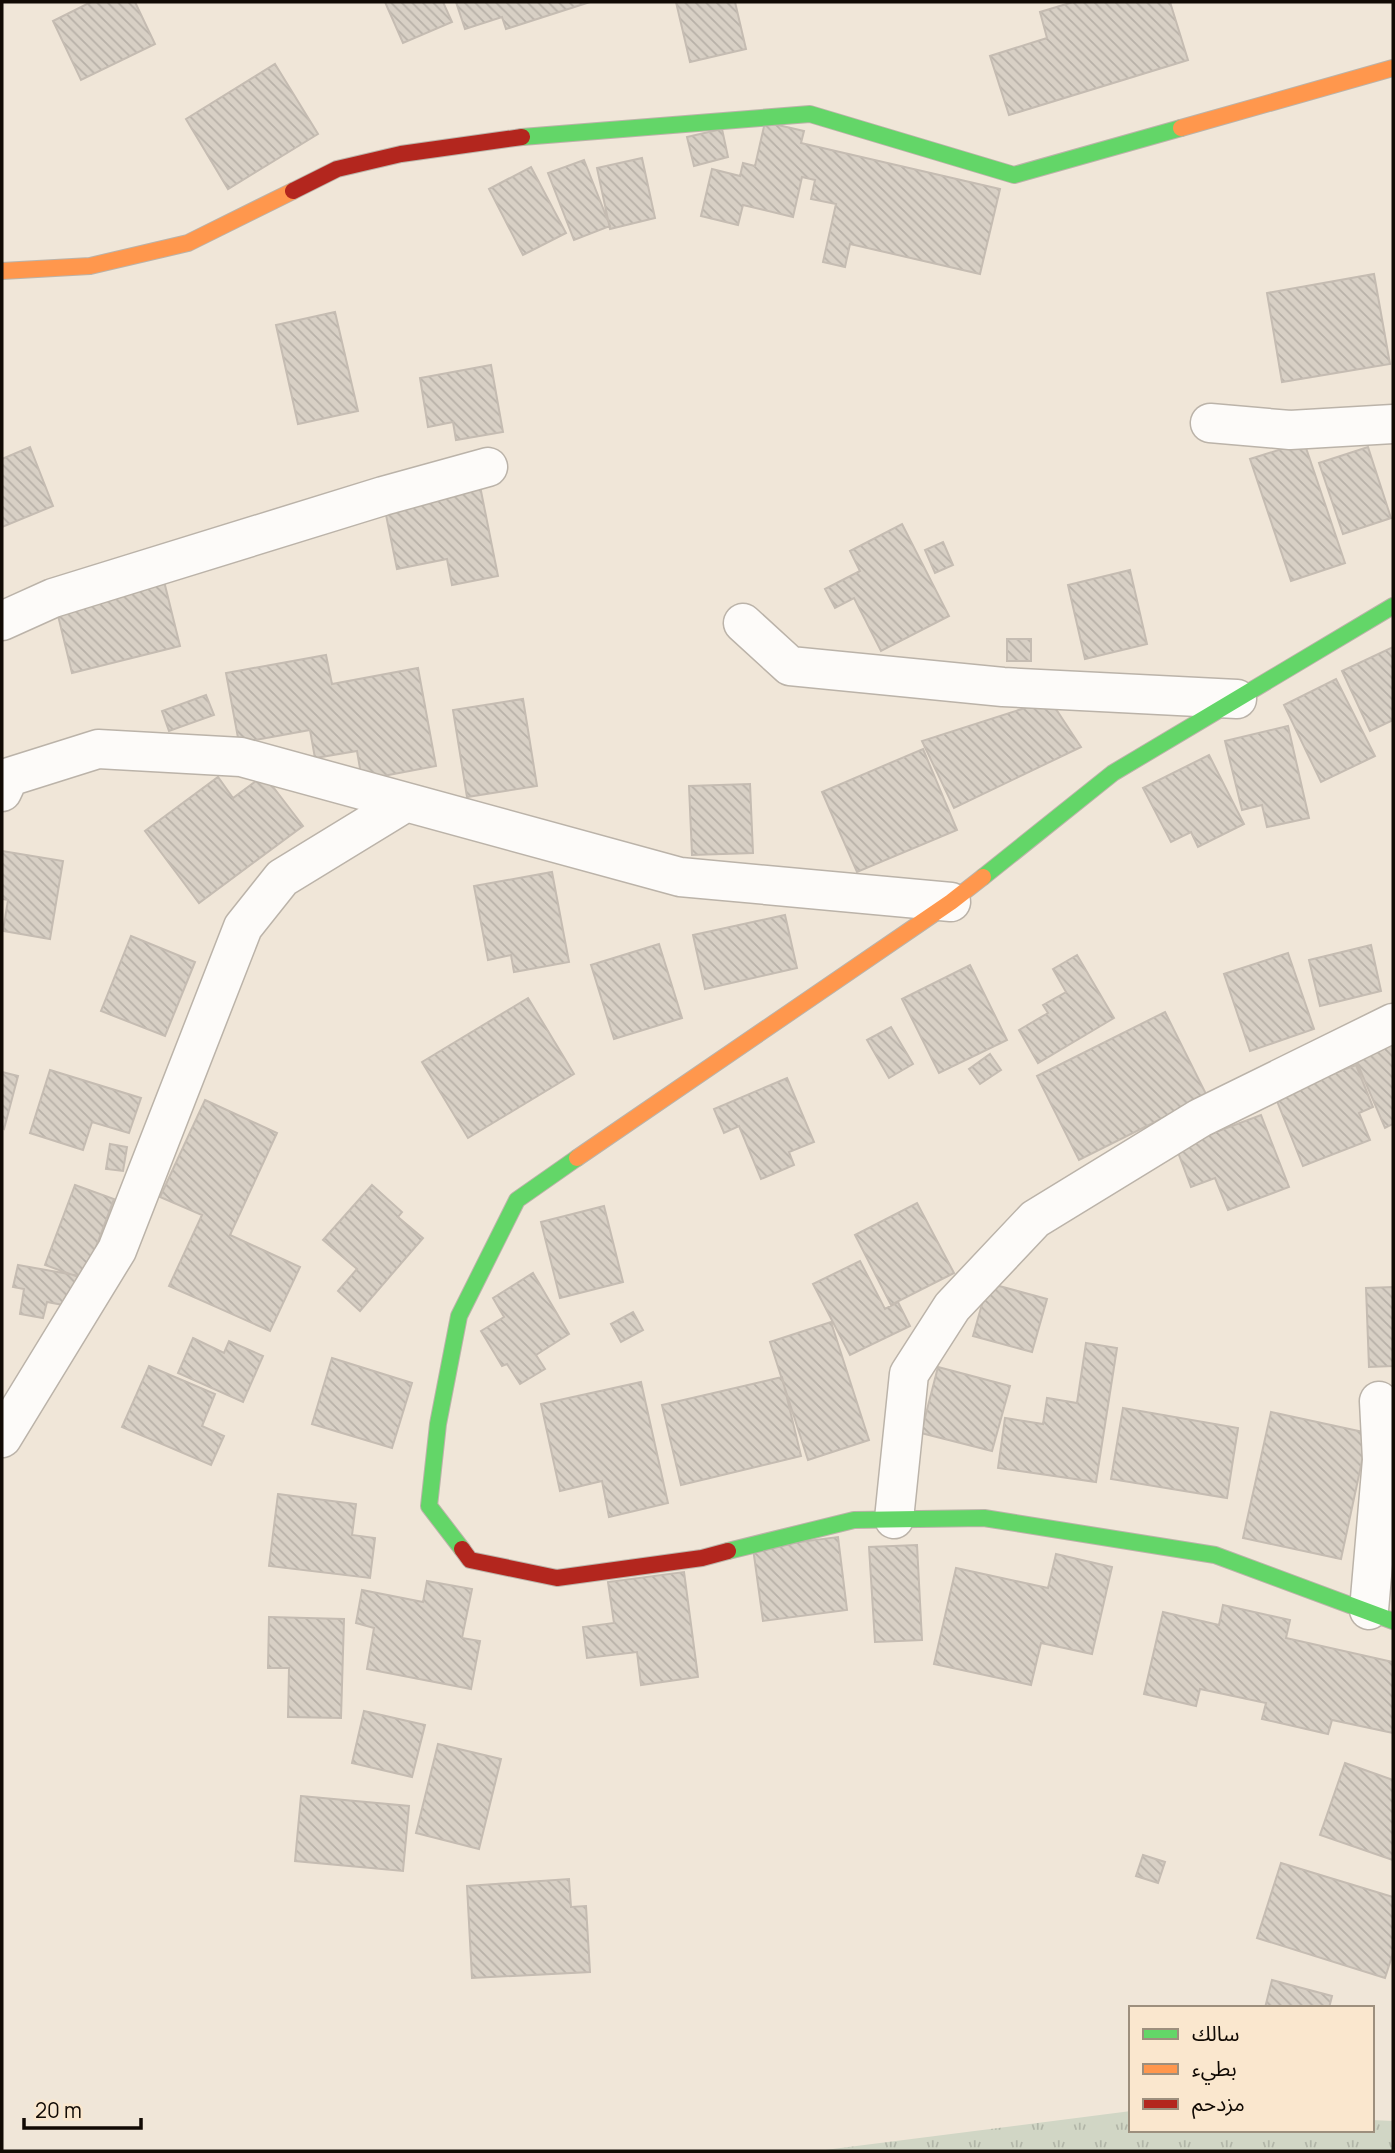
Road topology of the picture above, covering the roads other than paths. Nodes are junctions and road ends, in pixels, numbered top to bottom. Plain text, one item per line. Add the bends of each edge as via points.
1 (1393, 68) edge
2 (2, 271) edge
3 (1210, 423) dead end
4 (1393, 424) edge
5 (488, 467) dead end
6 (1393, 606) edge
7 (2, 621) edge
8 (743, 623) dead end
9 (1237, 699) junction
10 (2, 792) edge
11 (402, 804) junction
12 (951, 902) junction
13 (1393, 1023) edge
14 (1379, 1401) dead end
15 (2, 1438) edge
16 (894, 1520) junction
17 (1381, 1616) edge

1 - 2 street via 1014,175 810,114 522,137 401,154 337,169 188,243 90,266
3 - 4 street via 1290,430
5 - 7 street via 53,598
6 - 9 street
8 - 9 street via 790,666 1003,687
9 - 12 street via 1113,773
10 - 11 street via 9,777 97,748 241,757
11 - 12 street via 680,877
11 - 15 street via 282,878 243,926 117,1250
12 - 16 street via 517,1200 459,1316 438,1424 429,1506 470,1560 557,1578 702,1558 853,1520
13 - 16 street via 1200,1118 1035,1219 952,1307 909,1374
14 - 17 street
16 - 17 street via 984,1518 1215,1555

